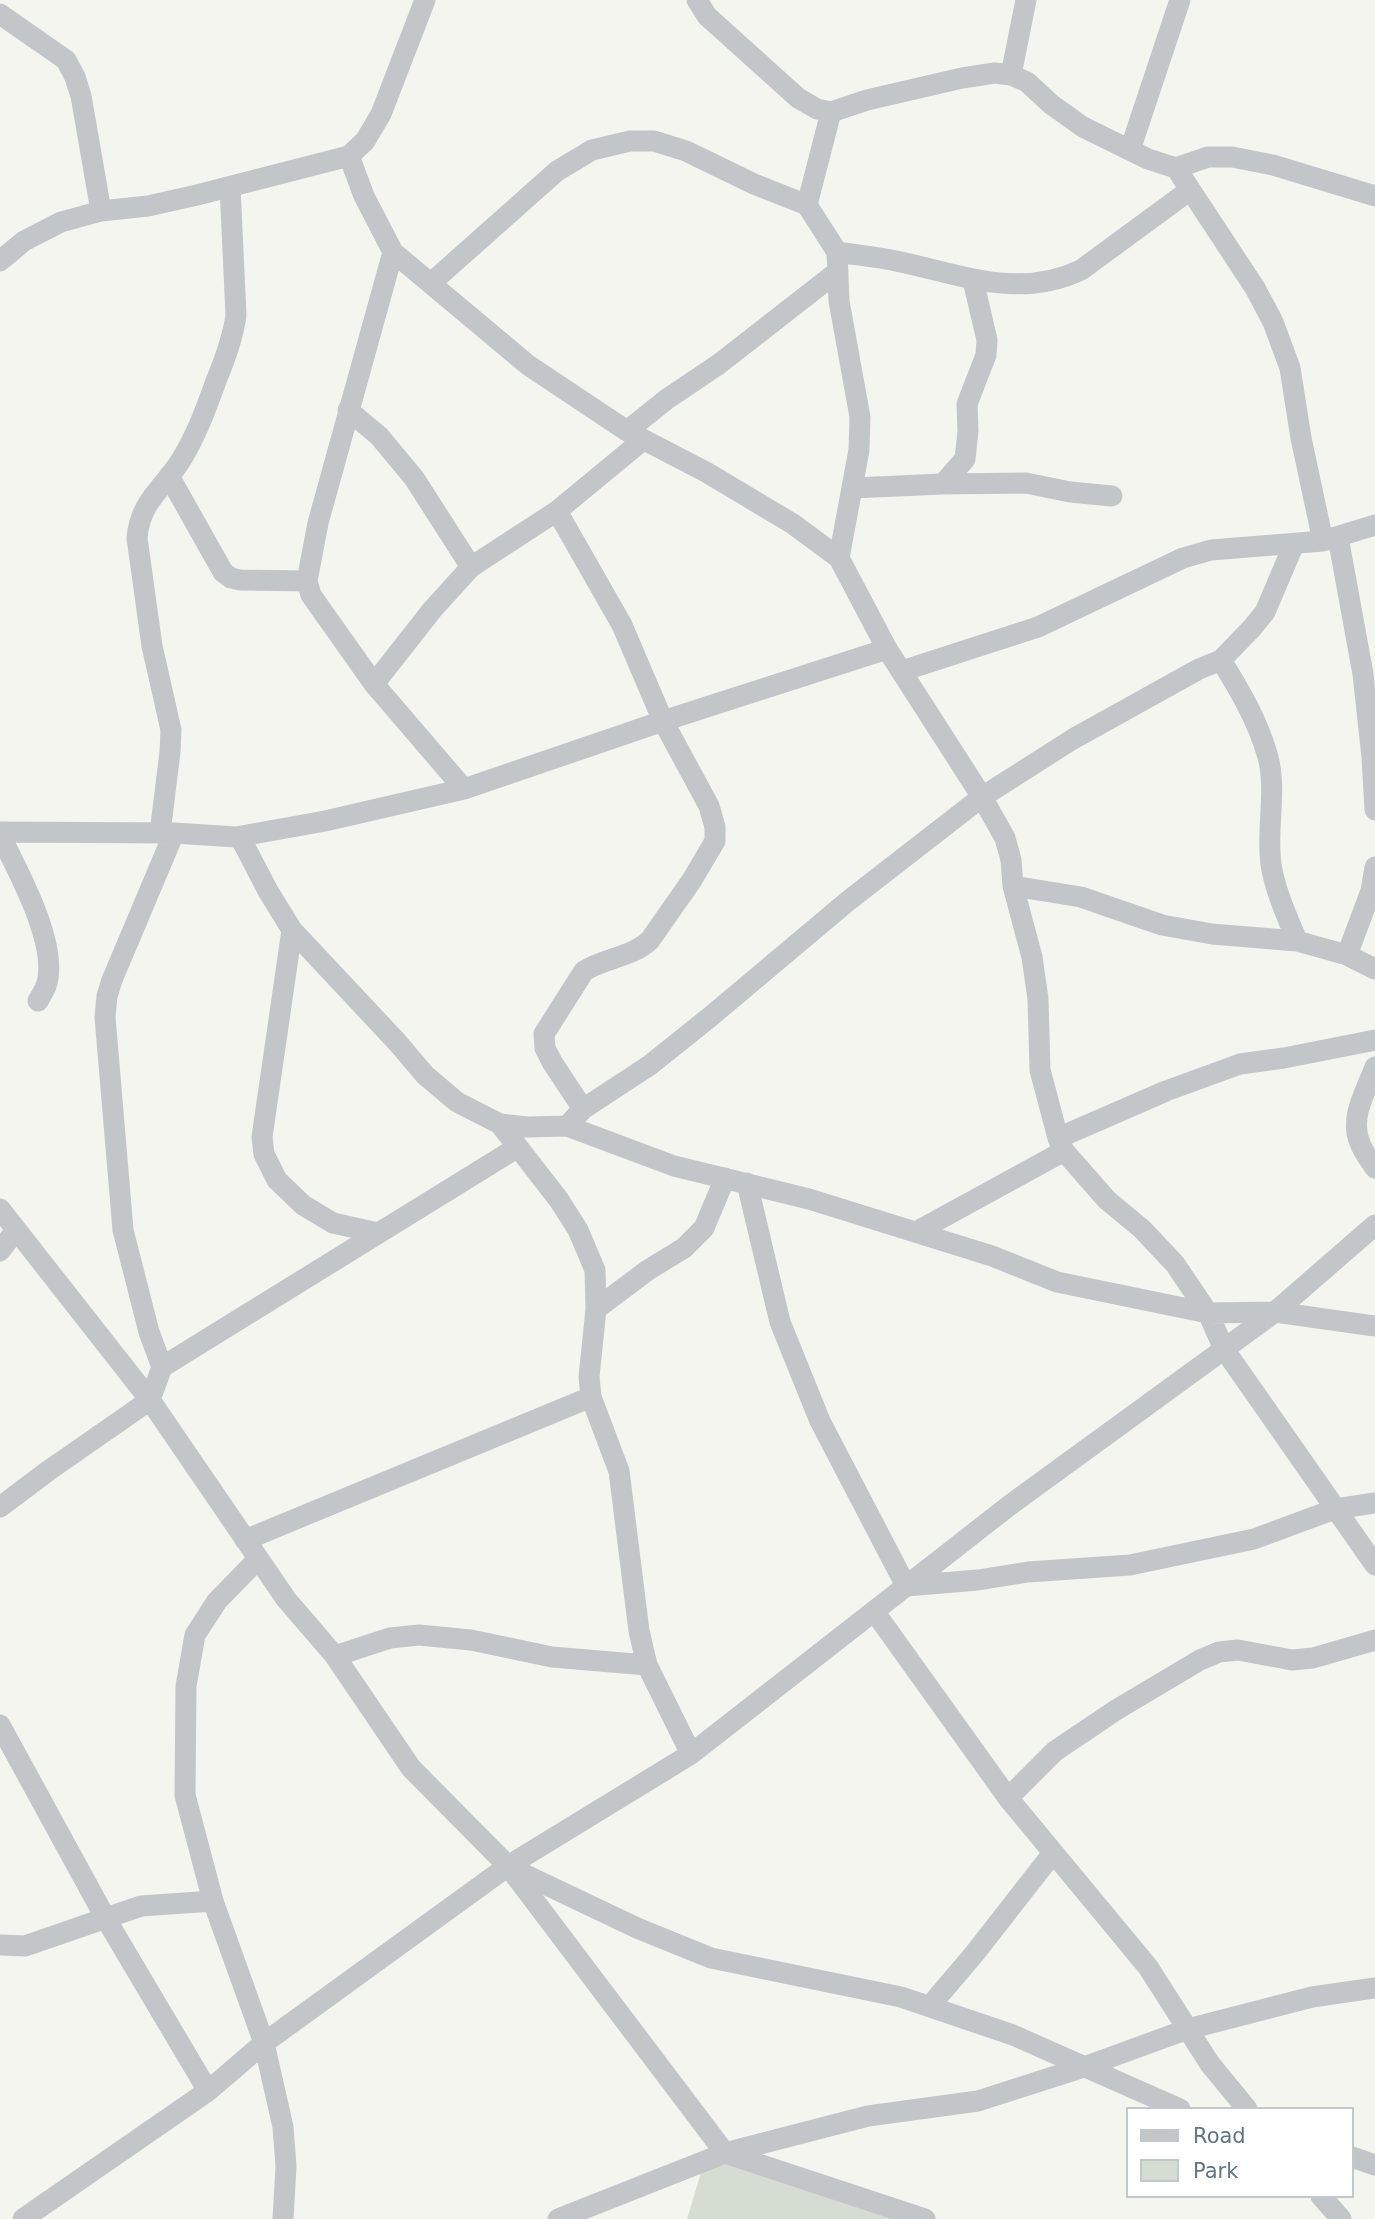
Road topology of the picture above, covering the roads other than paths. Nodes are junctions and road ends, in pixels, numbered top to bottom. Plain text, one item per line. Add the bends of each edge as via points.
1 (425, 0) edge
2 (697, 0) edge
3 (1026, 0) edge
4 (1180, 0) edge
5 (0, 14) edge
6 (1011, 75) junction
7 (831, 112) junction
8 (1130, 150) junction
9 (349, 156) junction
10 (1176, 168) junction
11 (230, 187) junction
12 (1190, 190) junction
13 (1375, 196) edge
14 (807, 205) junction
15 (101, 211) junction
16 (393, 252) junction
17 (0, 261) edge
18 (837, 262) junction
19 (973, 280) junction
20 (431, 283) junction
21 (348, 410) junction
22 (635, 435) junction
23 (169, 476) junction
24 (943, 484) junction
25 (852, 488) junction
26 (1112, 496) dead end
27 (557, 511) junction
28 (1375, 525) edge
29 (1331, 539) junction
30 (1294, 544) junction
31 (839, 558) junction
32 (471, 566) junction
33 (306, 580) junction
34 (887, 649) junction
35 (1221, 660) junction
36 (902, 671) junction
37 (374, 684) junction
38 (663, 721) junction
39 (1374, 757) edge
40 (464, 789) junction
41 (982, 797) junction
42 (1375, 810) edge
43 (167, 833) junction
44 (0, 834) edge
45 (236, 837) junction
46 (1375, 867) edge
47 (1013, 886) junction
48 (292, 930) junction
49 (1297, 941) junction
50 (1347, 955) junction
51 (1375, 969) edge
52 (38, 1001) dead end
53 (1375, 1040) edge
54 (1375, 1067) edge
55 (583, 1109) junction
56 (500, 1124) junction
57 (567, 1126) junction
58 (1061, 1145) junction
59 (517, 1147) junction
60 (1375, 1168) edge
61 (725, 1178) junction
62 (747, 1183) junction
63 (0, 1209) edge
64 (1375, 1225) edge
65 (16, 1230) junction
66 (916, 1232) junction
67 (378, 1233) junction
68 (0, 1251) edge
69 (596, 1309) junction
70 (1275, 1312) junction
71 (1208, 1313) junction
72 (1375, 1326) edge
73 (1224, 1349) junction
74 (162, 1367) junction
75 (591, 1398) junction
76 (150, 1400) junction
77 (1375, 1503) edge
78 (0, 1507) edge
79 (1335, 1510) junction
80 (245, 1540) junction
81 (258, 1559) junction
82 (1375, 1565) edge
83 (906, 1586) junction
84 (874, 1611) junction
85 (1375, 1640) edge
86 (335, 1656) junction
87 (647, 1665) junction
88 (0, 1725) edge
89 (691, 1754) junction
90 (1008, 1798) junction
91 (1053, 1853) junction
92 (508, 1866) junction
93 (212, 1901) junction
94 (106, 1919) junction
95 (0, 1945) edge
96 (1375, 1988) edge
97 (930, 2006) junction
98 (1188, 2029) junction
99 (264, 2043) junction
100 (1084, 2067) junction
101 (208, 2091) junction
102 (1175, 2107) edge
103 (1245, 2107) edge
104 (725, 2153) junction
105 (1354, 2158) edge
106 (1375, 2165) edge
107 (1323, 2198) edge
108 (23, 2219) edge
109 (283, 2219) edge
110 (558, 2219) edge
111 (925, 2219) edge
112 (1341, 2219) edge

1 - 9 street via 381,114 365,141
2 - 7 street via 707,16 798,98 817,110
3 - 6 street
4 - 8 street
5 - 15 street via 66,60 75,77
6 - 7 street via 962,78
6 - 8 street via 1027,82 1083,128
7 - 14 street
8 - 10 street
9 - 11 street
9 - 16 street
10 - 12 street
10 - 13 street via 1208,157 1232,157
11 - 15 street via 148,206
11 - 23 street via 234,335 192,441
12 - 19 street via 1062,279 1000,284
12 - 29 street via 1273,322 1290,368 1301,438
14 - 18 street
14 - 20 street via 686,151 654,141 630,141 592,150 557,171
15 - 17 street via 61,222 24,241
16 - 20 street
16 - 21 street
18 - 19 street via 895,260
18 - 22 street via 719,364 667,399
18 - 25 street via 839,301 860,416
19 - 24 street via 987,340 986,355 967,404 965,459
20 - 22 street via 528,365
21 - 32 street via 379,436 414,478
21 - 33 street
22 - 27 street
22 - 31 street via 793,524
23 - 33 street via 223,572 240,580
23 - 43 street via 143,510 136,538 152,646 171,730
24 - 25 street
24 - 26 street via 1026,483
25 - 31 street
27 - 32 street
27 - 38 street via 622,625
28 - 29 street
29 - 30 street
29 - 39 street via 1363,674
30 - 35 street via 1265,612
30 - 36 street via 1211,550 1183,558 1038,627
31 - 34 street
32 - 37 street
33 - 37 street via 311,595
34 - 36 street
34 - 38 street
35 - 41 street via 1073,739
35 - 49 street via 1253,714 1269,759 1271,863
36 - 41 street
37 - 40 street
38 - 40 street
38 - 55 street via 709,806 715,841 650,940 642,948 584,971 544,1034 552,1062
39 - 42 street
40 - 45 street
41 - 47 street via 1012,860
41 - 55 street via 660,1057
43 - 44 street
43 - 45 street
43 - 74 street via 111,981 105,1017 123,1230
44 - 52 street via 30,895 45,944 47,984
45 - 48 street
46 - 50 street
47 - 49 street via 1081,897 1162,925
47 - 58 street via 1032,957 1040,1070
48 - 56 street via 425,1075 457,1102
48 - 67 street via 262,1137 264,1154 277,1181 303,1205 333,1223
49 - 50 street
50 - 51 street
53 - 58 street via 1240,1064 1166,1091
54 - 60 street via 1356,1129
55 - 57 street
56 - 57 street
56 - 59 street
57 - 61 street via 674,1166
58 - 66 street
58 - 71 street via 1107,1199 1175,1264
59 - 67 street
59 - 69 street via 578,1230 595,1270
61 - 62 street
61 - 69 street via 704,1228 684,1248
62 - 66 street
62 - 83 street via 780,1322 820,1422
63 - 65 street
64 - 70 street
65 - 68 street
65 - 76 street
66 - 71 street via 1057,1282
67 - 74 street
69 - 75 street
70 - 71 street
70 - 72 street
70 - 73 street
71 - 73 street
73 - 79 street
73 - 83 street
74 - 76 street
75 - 80 street
75 - 87 street via 619,1471
76 - 78 street
76 - 80 street
77 - 79 street
79 - 82 street
79 - 83 street via 1254,1539 1130,1565
80 - 81 street
81 - 86 street
81 - 93 street via 217,1601 195,1635 186,1686 185,1795
83 - 84 street
84 - 89 street
84 - 90 street
85 - 90 street via 1313,1658 1292,1660 1238,1650 1200,1660 1055,1751
86 - 87 street via 390,1638 418,1635 471,1640 552,1657
86 - 92 street via 411,1769
87 - 89 street
88 - 94 street
89 - 92 street
90 - 91 street
91 - 97 street
91 - 98 street via 1148,1967
92 - 97 street via 711,1958
92 - 99 street
92 - 104 street
93 - 94 street via 141,1906
93 - 99 street
94 - 95 street via 25,1946
94 - 101 street
96 - 98 street via 1312,1997
97 - 100 street via 1013,2035
98 - 100 street
98 - 103 street
99 - 101 street
99 - 109 street via 283,2127
100 - 102 street
100 - 104 street via 978,2101 868,2116
101 - 108 street
104 - 110 street
104 - 111 street
105 - 106 street
107 - 112 street

